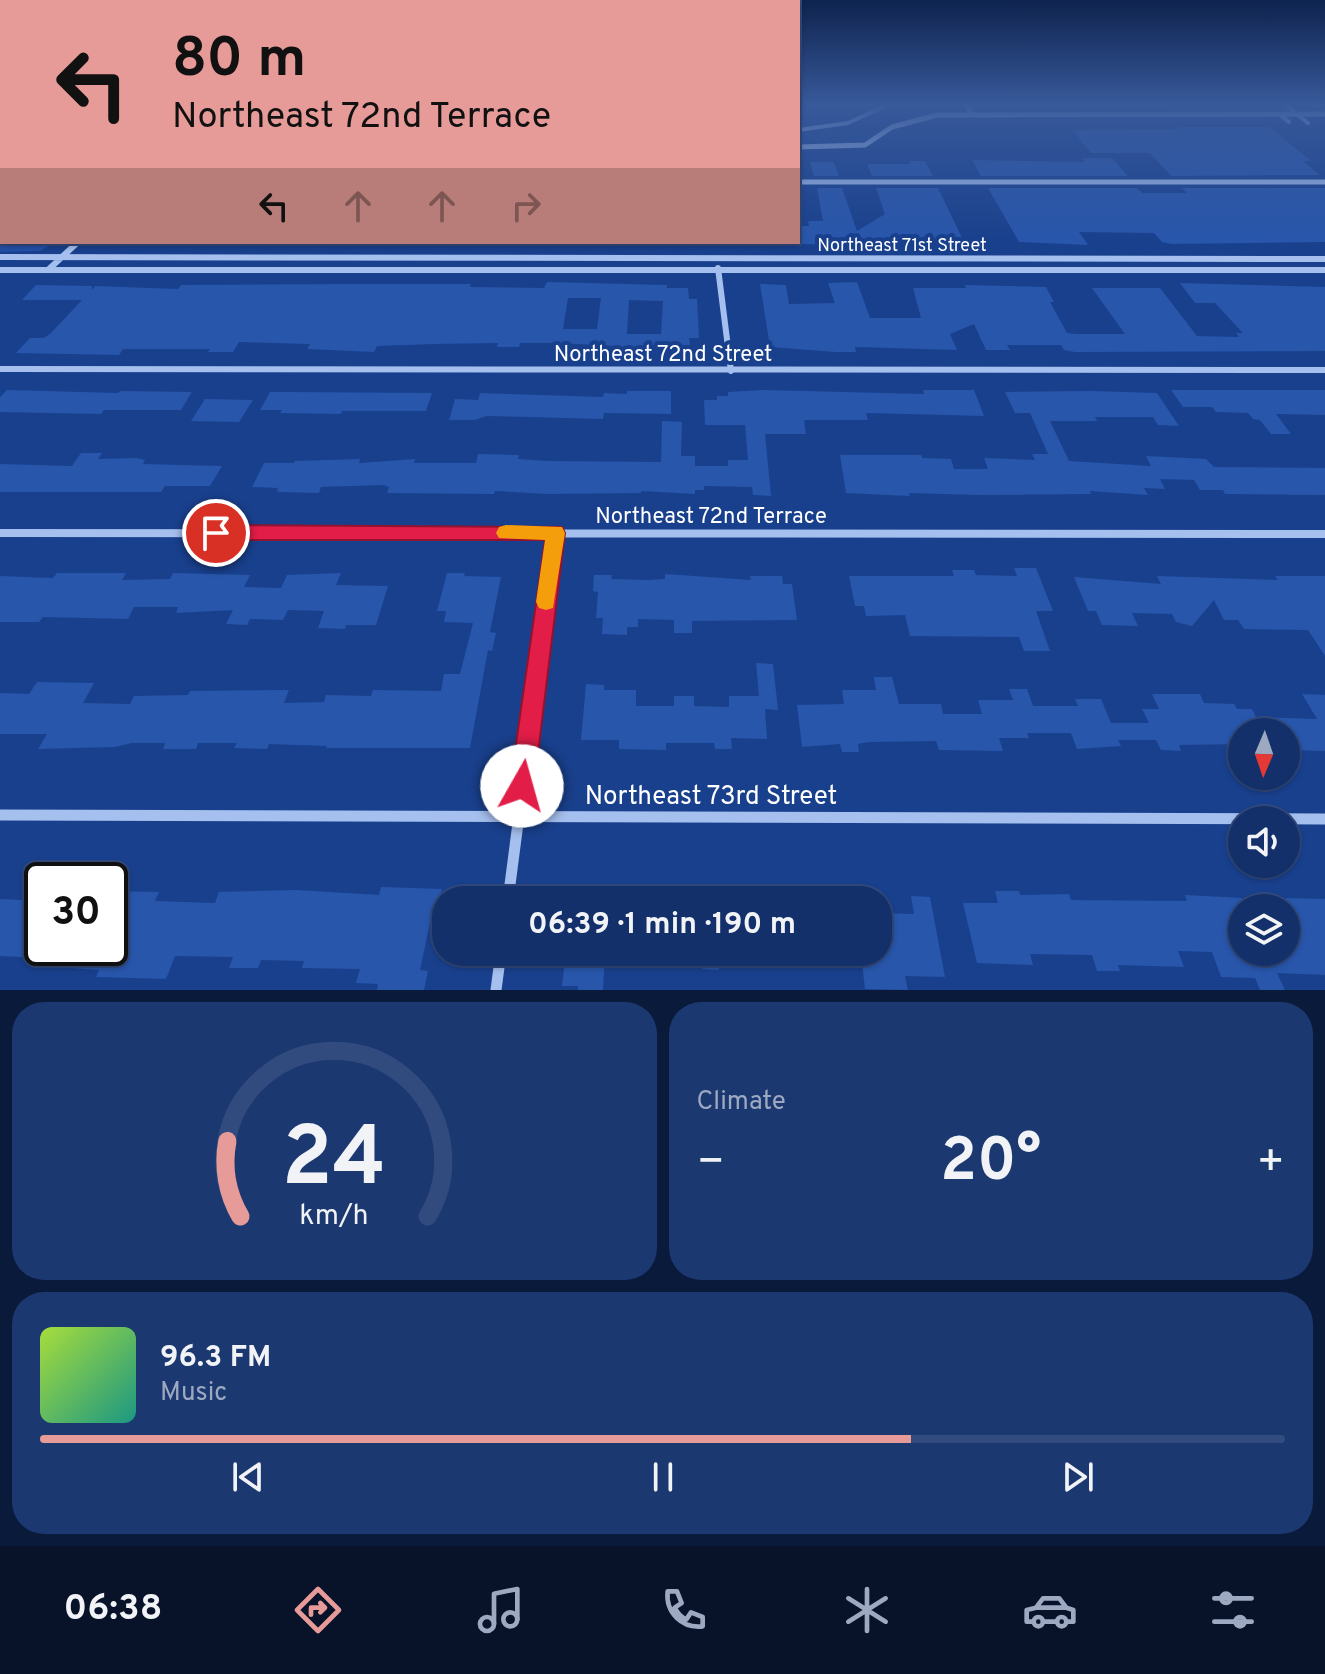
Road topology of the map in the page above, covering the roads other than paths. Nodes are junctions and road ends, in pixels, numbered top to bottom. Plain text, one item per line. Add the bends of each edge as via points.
1 (800, 182) edge
2 (1325, 182) edge
3 (76, 244) edge
4 (0, 257) edge
5 (62, 258) junction
6 (718, 259) junction
7 (1325, 259) edge
8 (0, 270) edge
9 (48, 270) junction
10 (718, 270) junction
11 (1325, 270) edge
12 (0, 369) edge
13 (1325, 370) edge
14 (731, 371) junction
15 (0, 533) edge
16 (555, 533) junction
17 (1325, 534) edge
18 (0, 815) edge
19 (518, 816) junction
20 (1325, 819) edge
21 (510, 886) edge
22 (499, 966) edge
23 (496, 990) edge

1 - 2 street
3 - 5 street
4 - 5 street, Northeast 71st Street
5 - 6 street, Northeast 71st Street
5 - 9 street
6 - 7 street, Northeast 71st Street
6 - 10 street
8 - 9 street, Northeast 71st Street
9 - 10 street, Northeast 71st Street
10 - 11 street, Northeast 71st Street
10 - 14 street
12 - 14 street, Northeast 72nd Street
13 - 14 street, Northeast 72nd Street
15 - 16 street, Northeast 72nd Terrace
16 - 17 street, Northeast 72nd Terrace
16 - 19 street
18 - 19 street, Northeast 73rd Street
19 - 20 street, Northeast 73rd Street
19 - 21 street
22 - 23 street

